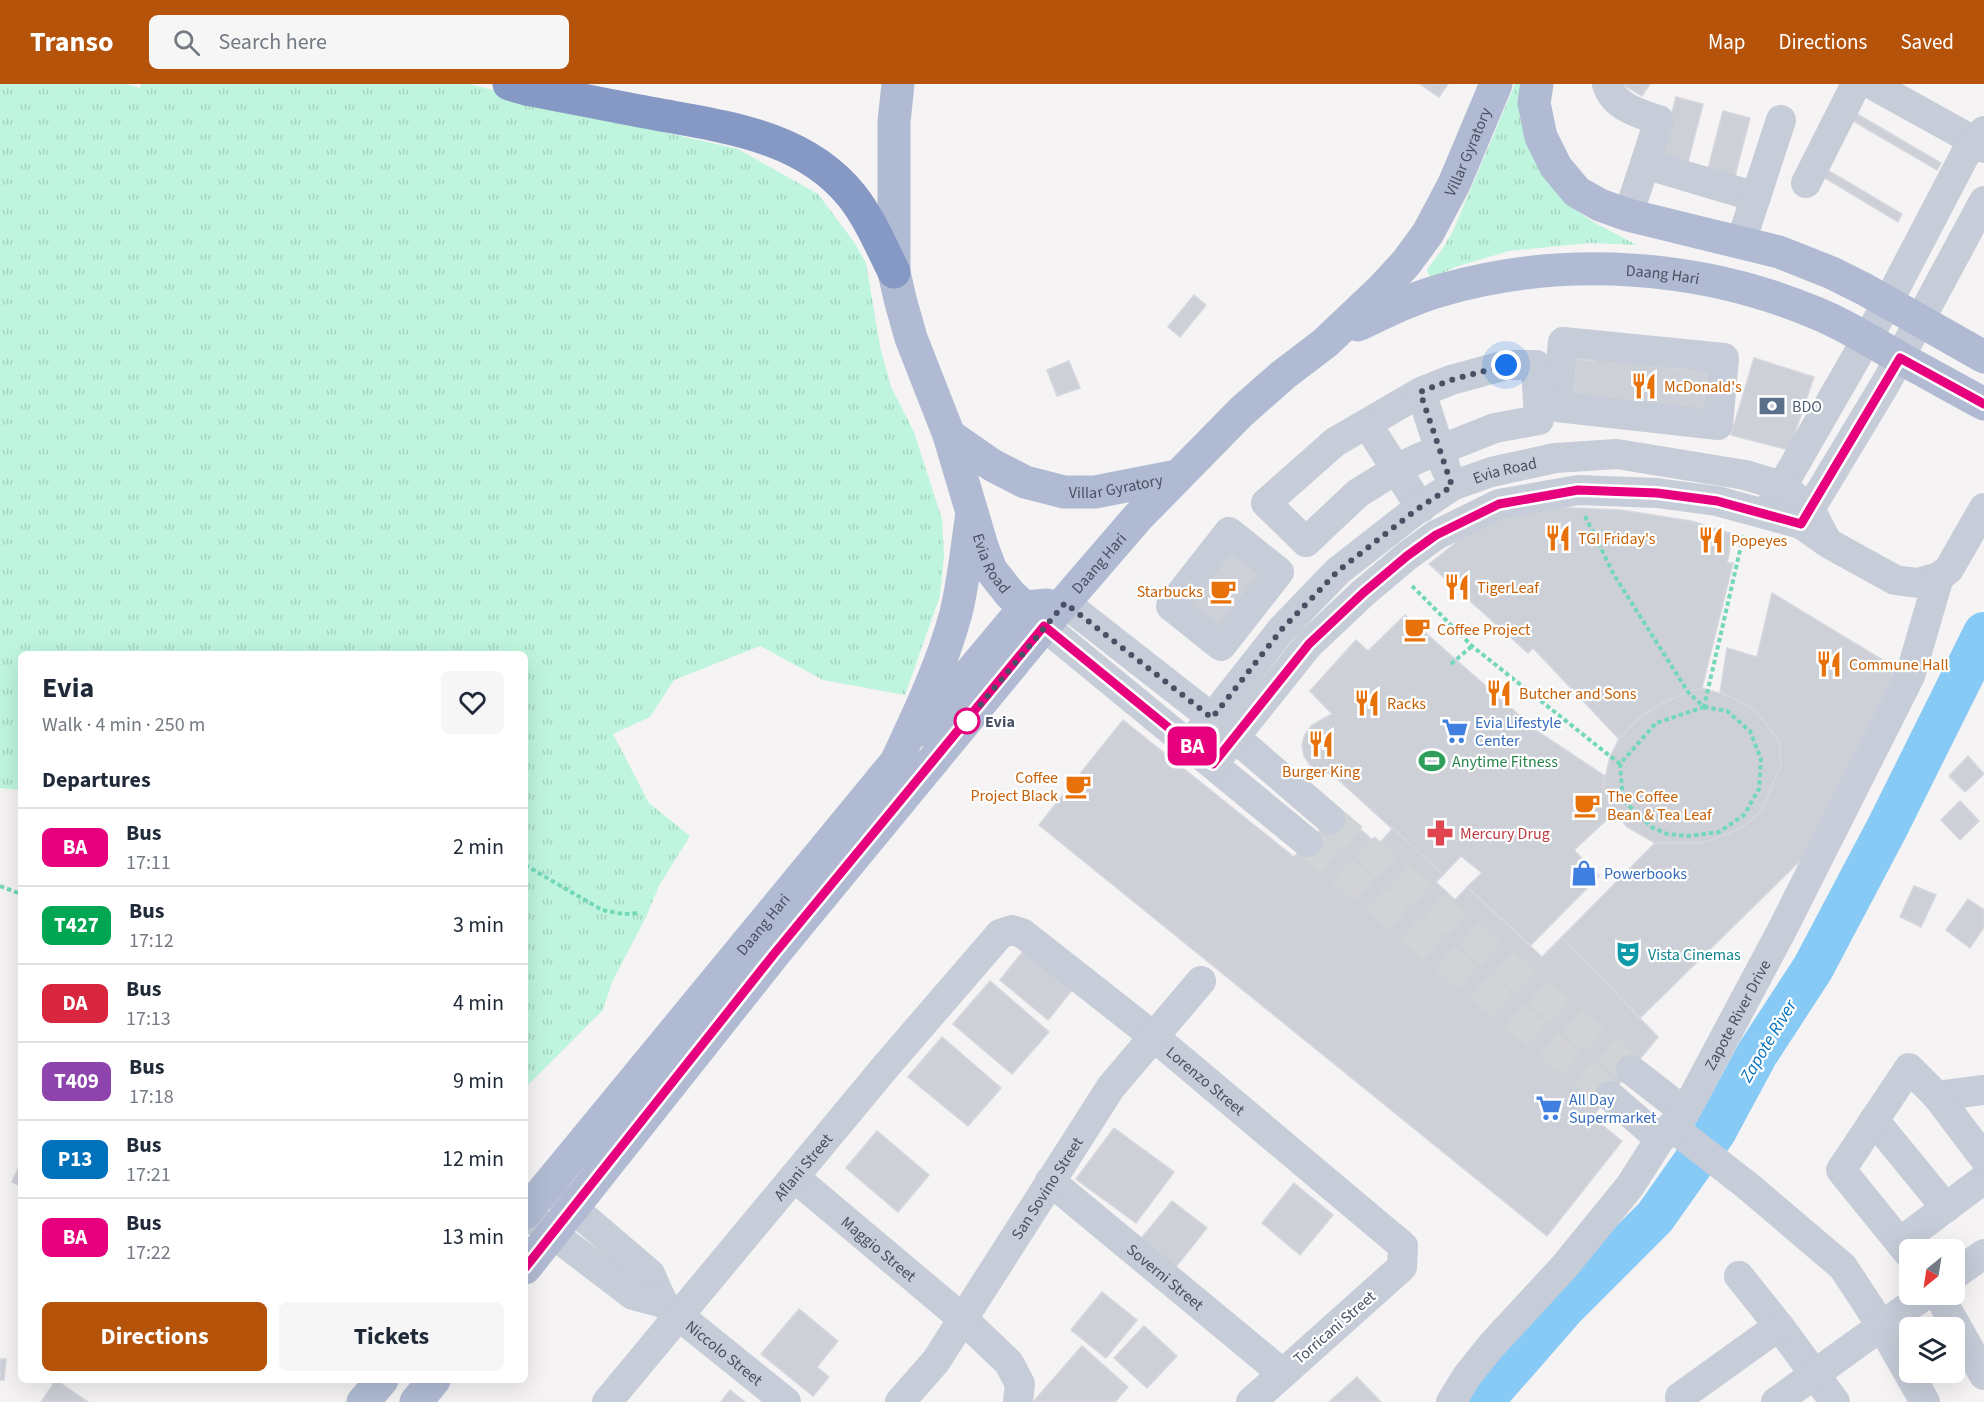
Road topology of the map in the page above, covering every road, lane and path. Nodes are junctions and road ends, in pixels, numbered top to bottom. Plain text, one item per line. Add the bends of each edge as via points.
1 (509, 84) edge
2 (898, 84) edge
3 (1496, 84) edge
4 (1537, 84) edge
5 (1607, 84) edge
6 (1856, 84) edge
7 (1871, 84) edge
8 (1781, 120) dead end
9 (1981, 140) edge
10 (1645, 164) junction
11 (1806, 183) dead end
12 (1756, 197) junction
13 (1984, 201) edge
14 (1628, 215) junction
15 (1741, 242) junction
16 (894, 272) junction
17 (1888, 302) junction
18 (1919, 320) junction
19 (1867, 339) junction
20 (1325, 343) junction
21 (1984, 357) edge
22 (1900, 358) junction
23 (1420, 392) junction
24 (1984, 404) edge
25 (1557, 407) joint
26 (1367, 424) junction
27 (949, 435) junction
28 (1439, 450) junction
29 (1397, 469) junction
30 (1177, 476) junction
31 (1452, 486) junction
32 (1782, 486) junction
33 (1578, 490) junction
34 (1421, 508) junction
35 (1984, 508) edge
36 (972, 513) junction
37 (1759, 513) junction
38 (1805, 517) junction
39 (1939, 577) junction
40 (1409, 583) dead end
41 (1044, 612) junction
42 (1221, 646) joint
43 (1472, 646) junction
44 (1451, 664) dead end
45 (1704, 706) junction
46 (1223, 728) junction
47 (1189, 744) junction
48 (896, 762) junction
49 (1213, 764) junction
50 (1620, 764) junction
51 (1330, 819) tunnel mouth
52 (1307, 842) tunnel mouth
53 (528, 867) edge
54 (0, 886) edge
55 (18, 893) edge
56 (640, 913) dead end
57 (1000, 934) joint
58 (1200, 981) dead end
59 (1153, 1036) junction
60 (1631, 1070) tunnel mouth
61 (1984, 1090) edge
62 (1610, 1096) tunnel mouth
63 (1937, 1096) junction
64 (1874, 1120) junction
65 (1673, 1127) junction
66 (1984, 1158) edge
67 (794, 1177) junction
68 (1984, 1179) edge
69 (1050, 1181) junction
70 (547, 1186) junction
71 (574, 1208) junction
72 (1946, 1208) junction
73 (528, 1209) edge
74 (528, 1215) edge
75 (553, 1234) junction
76 (1914, 1239) edge
77 (1899, 1241) edge
78 (1403, 1246) joint
79 (1983, 1257) edge
80 (528, 1264) edge
81 (1965, 1268) edge
82 (1738, 1276) dead end
83 (1910, 1305) edge
84 (1944, 1305) edge
85 (670, 1310) junction
86 (963, 1319) junction
87 (1881, 1325) junction
88 (1779, 1326) junction
89 (1282, 1373) junction
90 (1814, 1373) junction
91 (1984, 1375) edge
92 (379, 1383) edge
93 (432, 1383) edge
94 (363, 1402) edge
95 (416, 1402) edge
96 (607, 1402) edge
97 (786, 1402) edge
98 (900, 1402) edge
99 (1018, 1402) edge
100 (1251, 1402) edge
101 (1451, 1402) edge
102 (1683, 1402) edge
103 (1776, 1402) edge
104 (1835, 1402) edge
105 (1925, 1402) edge

1 - 16 highway via 748,131 787,146 822,167 851,195 868,219
2 - 16 main road via 894,122
3 - 20 main road, Villar Gyratory via 1454,184 1428,233 1383,288
4 - 14 main road via 1534,102 1541,137 1556,167 1577,192
5 - 10 street via 1618,102 1659,120
6 - 11 street
7 - 9 street
8 - 12 street
9 - 17 street
10 - 12 street
10 - 14 street
12 - 15 street
13 - 18 street
14 - 15 main road
15 - 17 main road via 1832,273
16 - 27 main road via 911,338
17 - 18 main road
17 - 19 street
18 - 21 main road
18 - 22 street
19 - 20 main road, Daang Hari via 1814,312 1730,285 1687,276 1586,269 1496,278 1442,290 1399,305
19 - 22 main road, Daang Hari
19 - 32 street
20 - 30 main road, Villar Gyratory via 1241,412
22 - 24 main road, Daang Hari
22 - 38 street
23 - 26 street
23 - 28 street
23 - 28 street via 1506,365 1536,365 1539,420 1495,428
25 - 25 street via 1563,342 1724,358 1718,425
26 - 29 street
26 - 29 street via 1335,442 1266,503 1306,542 1358,493
27 - 30 main road, Villar Gyratory via 1025,483 1064,492 1095,492
27 - 36 main road, Daang Hari
28 - 29 street
28 - 31 street
29 - 34 street
30 - 41 main road, Daang Hari
31 - 32 street, Evia Road via 1491,472 1554,458 1617,454 1736,474
31 - 34 street, Evia Road
32 - 37 street
32 - 38 street, Evia Road
33 - 37 street, Evia Road via 1688,496
33 - 45 path via 1581,508 1614,575 1688,692
33 - 46 street, Evia Road via 1499,504 1436,535 1363,593
34 - 46 street, Evia Road via 1338,571 1282,629
35 - 39 street, Zapote River Drive via 1949,569
36 - 41 main road, Evia Road via 992,570 1010,594
36 - 48 main road, Daang Hari via 955,615 936,672
37 - 38 street, Evia Road
37 - 45 path via 1745,530
38 - 39 street via 1828,543 1895,580 1918,583
39 - 65 street, Zapote River Drive via 1910,676 1782,930
40 - 43 path
41 - 46 street, Evia Road
41 - 47 street, Evia Road
41 - 48 main road
41 - 71 main road, Daang Hari
42 - 42 street via 1171,606 1229,532 1279,572
43 - 44 path
43 - 50 path
45 - 50 path via 1656,723
45 - 50 path via 1727,711 1750,731 1761,759 1759,789 1744,815 1719,832 1667,834 1653,828 1623,800
46 - 47 street, Evia Road
46 - 49 street, Evia Road
46 - 51 street, Evia Road
47 - 49 street, Evia Road
48 - 70 main road, Daang Hari
49 - 52 street, Evia Road
53 - 56 path via 602,910
54 - 55 path
57 - 59 street, Lorenzo Street via 1012,930 1022,933
57 - 67 street, Aflani Street
58 - 59 street, San Sovino Street
59 - 69 street, San Sovino Street via 1112,1087
59 - 78 street, Lorenzo Street
60 - 65 street
61 - 63 street
62 - 65 street
63 - 64 street via 1909,1068
63 - 66 street
64 - 72 street
64 - 77 street via 1841,1170
65 - 87 street via 1843,1267
65 - 101 street, Zapote River Drive via 1564,1267 1491,1346
67 - 85 street, Aflani Street
67 - 86 street, Maggio Street
68 - 72 street
69 - 86 street, San Sovino Street
69 - 89 street, Soverni Street
70 - 71 street, Niccolo Street
70 - 73 main road, Daang Hari
71 - 75 main road, Daang Hari
71 - 85 street, Niccolo Street via 650,1274
72 - 76 street
74 - 75 street, Niccolo Street
75 - 80 main road, Daang Hari
75 - 85 street, Niccolo Street via 633,1295
78 - 89 street, Torricani Street via 1402,1267
79 - 81 street
82 - 88 street
83 - 87 street
84 - 91 street
85 - 96 street, Aflani Street
85 - 97 street, Niccolo Street
86 - 98 street, San Sovino Street via 936,1361
86 - 99 street, Maggio Street via 1016,1373 1020,1384
87 - 90 street
87 - 105 street
88 - 90 street
88 - 102 street via 1680,1397
89 - 100 street, Torricani Street
90 - 103 street
90 - 104 street
92 - 94 main road
93 - 95 main road

